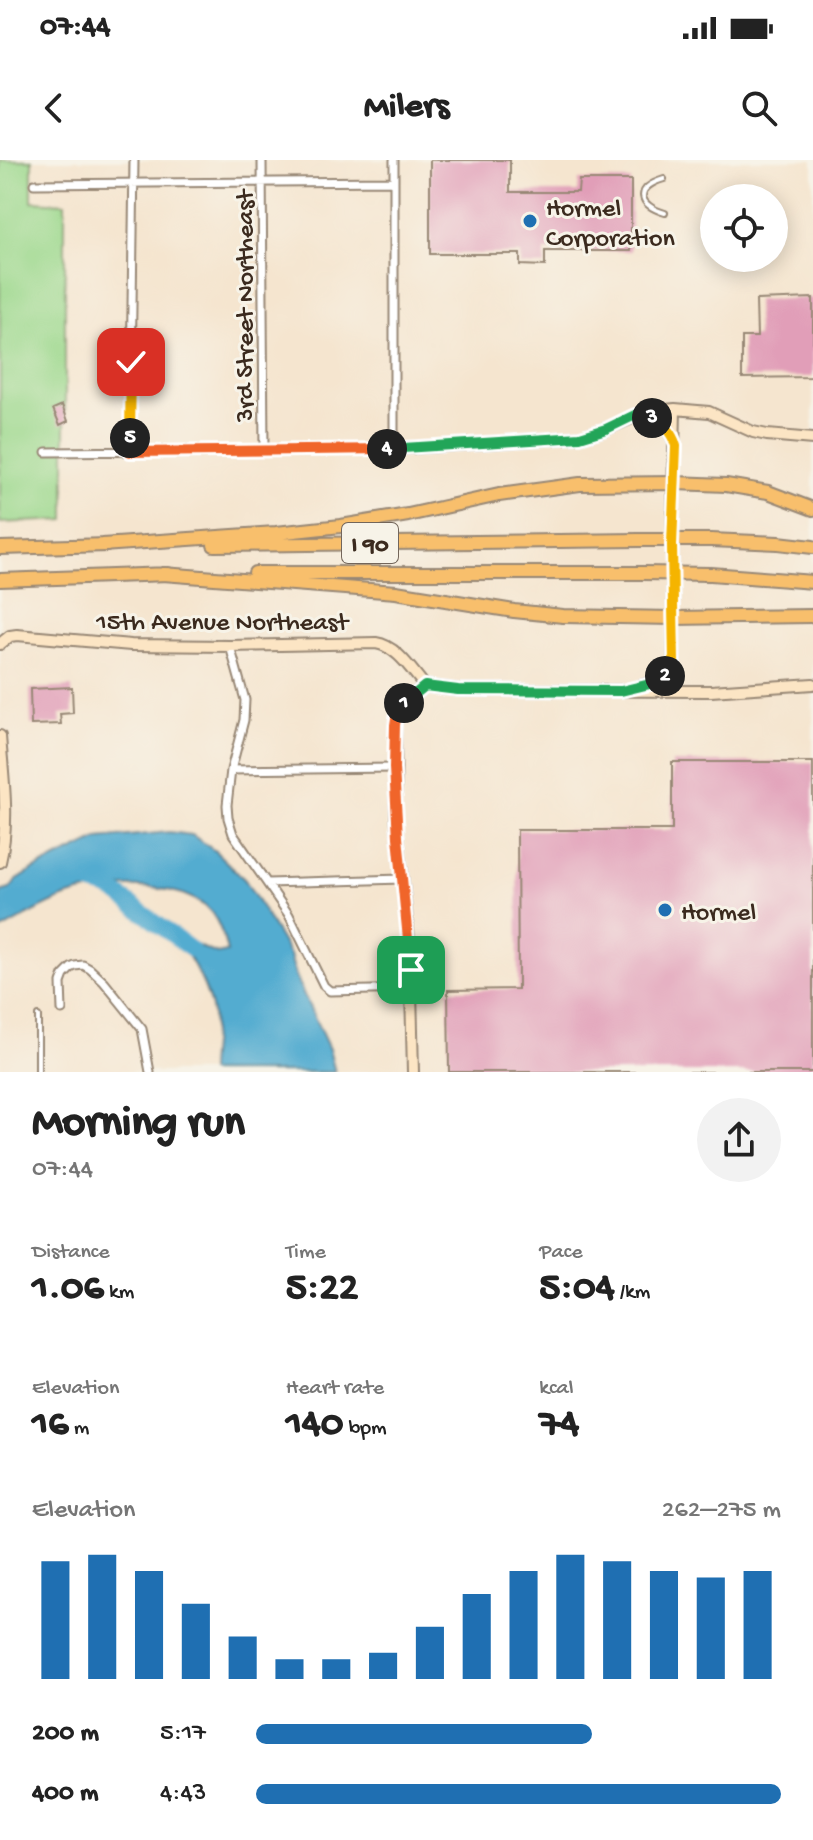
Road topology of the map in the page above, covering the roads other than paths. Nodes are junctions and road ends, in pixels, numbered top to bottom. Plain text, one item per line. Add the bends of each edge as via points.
1 (134, 160) edge
2 (262, 160) edge
3 (394, 160) edge
4 (664, 179) dead end
5 (394, 181) junction
6 (261, 182) junction
7 (134, 183) junction
8 (34, 184) dead end
9 (665, 213) dead end
10 (675, 409) junction
11 (635, 415) junction
12 (813, 439) edge
13 (676, 446) junction
14 (394, 449) junction
15 (264, 451) junction
16 (46, 452) dead end
17 (130, 452) junction
18 (675, 483) junction
19 (813, 509) edge
20 (102, 545) junction
21 (813, 547) edge
22 (0, 548) edge
23 (163, 574) junction
24 (0, 580) edge
25 (813, 582) edge
26 (813, 616) edge
27 (674, 618) junction
28 (2, 642) edge
29 (230, 646) junction
30 (674, 663) junction
31 (813, 684) edge
32 (425, 686) junction
33 (621, 691) junction
34 (674, 691) junction
35 (0, 736) edge
36 (394, 768) junction
37 (231, 770) junction
38 (0, 862) edge
39 (402, 879) junction
40 (268, 883) junction
41 (412, 989) junction
42 (62, 1010) dead end
43 (38, 1016) dead end
44 (38, 1072) edge
45 (150, 1072) edge
46 (413, 1072) edge

1 - 7 street
2 - 6 street, 3rd Street Northeast
3 - 5 street
4 - 9 lane via 645,188 643,196 649,206
5 - 6 street
5 - 14 street
6 - 7 street
6 - 15 street, 3rd Street Northeast
7 - 8 street
7 - 17 street
10 - 11 street
10 - 12 street via 709,412 753,432
10 - 13 street
11 - 13 street via 662,424
11 - 14 street via 580,437
13 - 18 street
14 - 15 street
15 - 17 street
16 - 17 street
18 - 19 highway via 745,487
18 - 20 highway via 553,487 341,526
18 - 27 street
20 - 21 highway, I 90, bridge via 711,540
20 - 22 highway, I 90
23 - 24 highway, I 90
23 - 25 highway, I 90, bridge via 642,573
23 - 27 highway via 396,592 563,616
26 - 27 highway
27 - 30 street
28 - 29 street, 15th Avenue Northeast via 25,635 131,645
29 - 32 street, 15th Avenue Northeast via 383,644
29 - 37 street via 245,700
30 - 33 street via 662,679
30 - 34 street
31 - 34 street
32 - 33 street
32 - 36 street via 397,712
33 - 34 street
35 - 38 street via 5,835
36 - 37 street
36 - 39 street
37 - 40 street via 227,805 233,834
39 - 40 street
39 - 41 street
40 - 41 street via 330,991
41 - 46 street
42 - 45 street via 64,975 83,965 142,1029
43 - 44 lane

